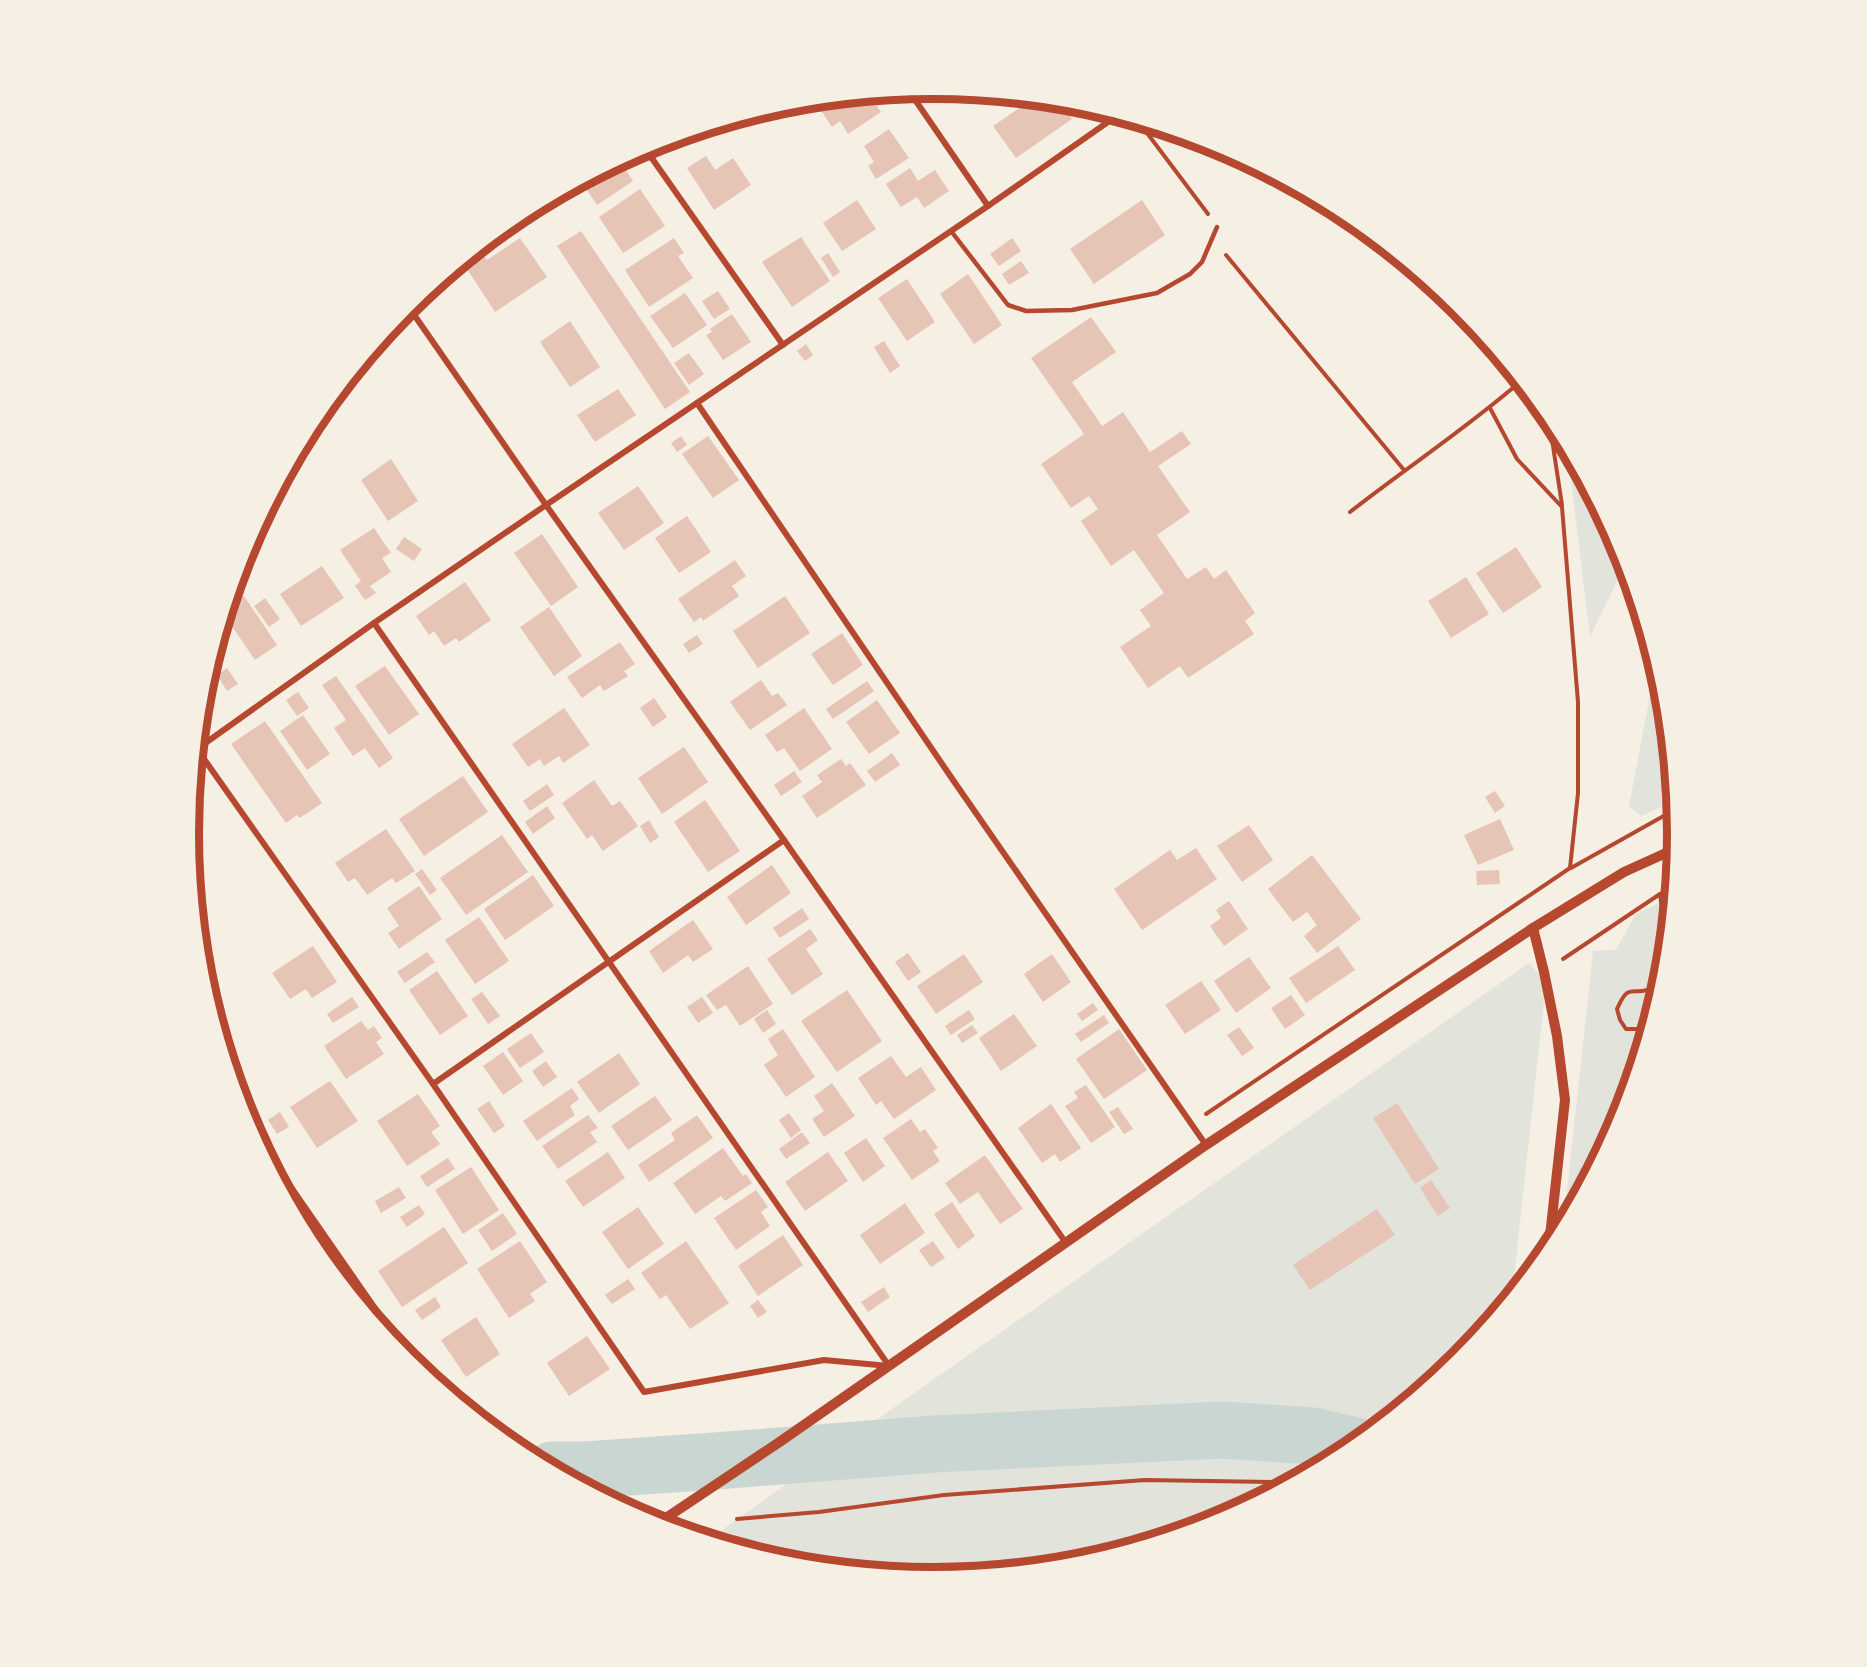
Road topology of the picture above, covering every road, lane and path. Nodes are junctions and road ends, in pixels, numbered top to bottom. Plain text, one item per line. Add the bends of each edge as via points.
1 (915, 100) edge
2 (1110, 121) edge
3 (1145, 130) edge
4 (651, 156) edge
5 (988, 206) junction
6 (1217, 227) junction
7 (951, 231) junction
8 (414, 314) edge
9 (783, 345) junction
10 (1516, 386) edge
11 (697, 403) junction
12 (1490, 408) junction
13 (1551, 437) edge
14 (1404, 470) junction
15 (546, 505) junction
16 (1562, 507) junction
17 (1350, 512) dead end
18 (374, 623) junction
19 (205, 744) edge
20 (203, 758) edge
21 (1667, 814) edge
22 (784, 840) junction
23 (1667, 852) edge
24 (1570, 868) junction
25 (1665, 892) edge
26 (1660, 894) junction
27 (1664, 911) edge
28 (1533, 928) junction
29 (608, 962) junction
30 (1544, 972) junction
31 (1651, 988) edge
32 (1641, 1029) edge
33 (433, 1084) junction
34 (1191, 1124) junction
35 (1206, 1145) junction
36 (287, 1181) edge
37 (1550, 1232) edge
38 (1066, 1244) junction
39 (382, 1319) edge
40 (889, 1366) junction
41 (1274, 1484) edge
42 (667, 1517) edge
43 (737, 1519) dead end

1 - 5 street
2 - 5 street
3 - 6 path
4 - 9 street
5 - 7 street
6 - 7 lane via 1202,262 1190,274 1157,292 1072,310 1026,311 1008,304
6 - 14 path via 1221,249
7 - 9 street
8 - 15 street
9 - 11 street
10 - 12 path
11 - 15 street
11 - 34 street
12 - 14 path
12 - 16 path via 1517,459
13 - 16 path
14 - 17 path
15 - 18 street
15 - 22 street
16 - 24 path via 1578,702 1578,793
18 - 19 street
18 - 29 street
20 - 33 street
21 - 24 path
22 - 29 street
22 - 38 street
23 - 28 street via 1624,872
24 - 34 path
25 - 26 path
26 - 27 path
26 - 30 path
28 - 30 street
28 - 35 street
29 - 33 street
29 - 40 street
30 - 37 street via 1565,1100
31 - 32 path via 1629,992 1617,1009 1626,1029
33 - 40 street via 644,1392 824,1360
34 - 35 street
35 - 38 street
36 - 39 street
38 - 40 street
40 - 42 street
41 - 43 path via 1145,1480 945,1496

